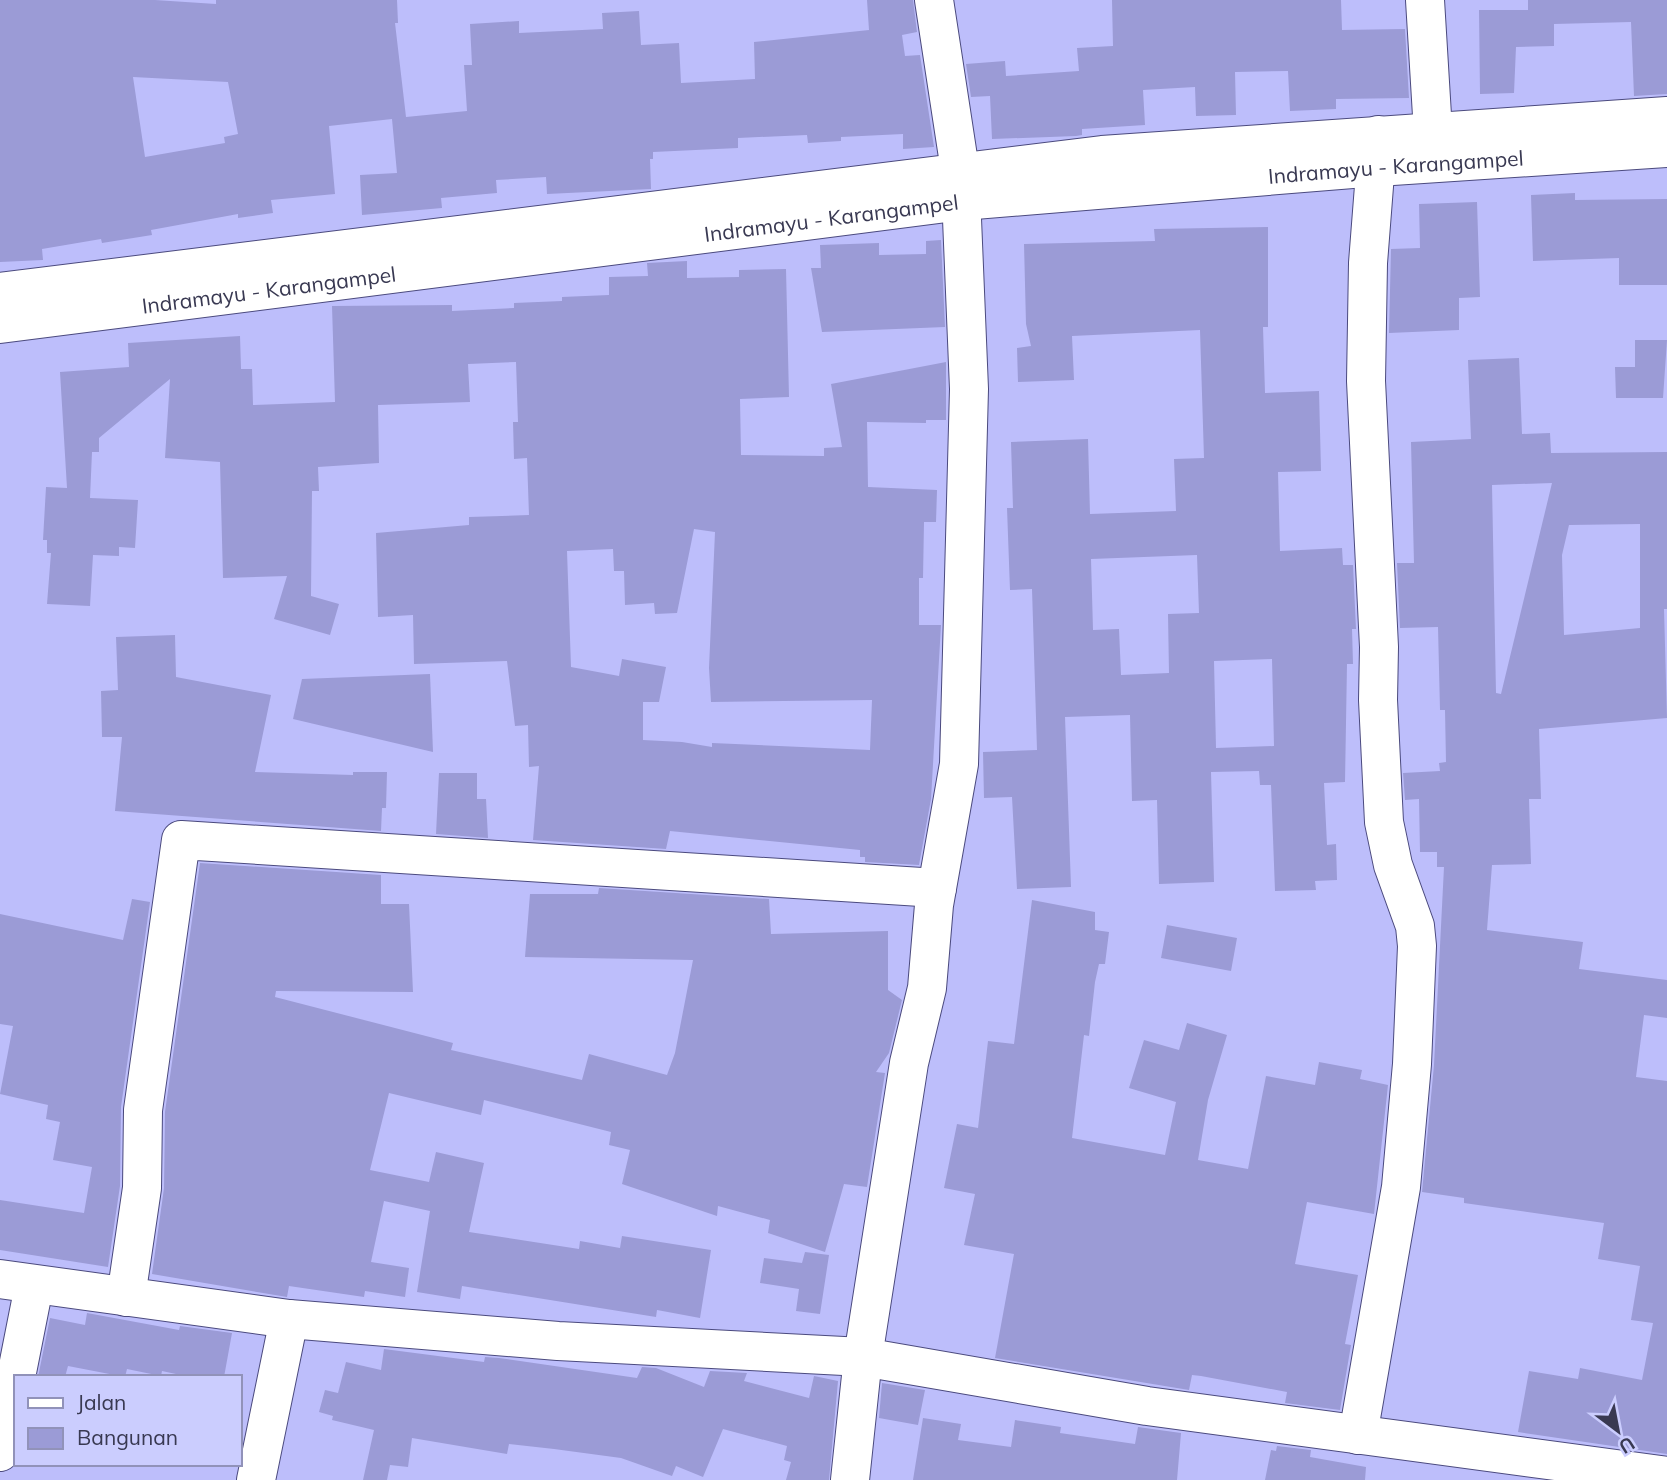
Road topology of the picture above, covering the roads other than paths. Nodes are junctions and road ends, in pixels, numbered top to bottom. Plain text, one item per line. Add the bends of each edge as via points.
1 (934, 0) edge
2 (1425, 0) edge
3 (1667, 116) edge
4 (1433, 132) junction
5 (1667, 148) edge
6 (1378, 151) junction
7 (961, 186) junction
8 (0, 292) edge
9 (0, 324) edge
10 (937, 888) junction
11 (17, 1282) edge
12 (126, 1297) junction
13 (289, 1319) junction
14 (863, 1357) junction
15 (16, 1375) edge
16 (14, 1387) edge
17 (1358, 1435) junction
18 (0, 1452) edge
19 (1667, 1476) edge
20 (256, 1480) edge
21 (850, 1480) edge

1 - 7 street
2 - 4 street
3 - 4 street, Indramayu - Karangampel
4 - 6 street, Indramayu - Karangampel
5 - 6 street, Indramayu - Karangampel
6 - 7 street, Indramayu - Karangampel
6 - 17 street via 1368,263 1366,381 1378,700 1384,822 1417,946 1401,1187
7 - 8 street, Indramayu - Karangampel
7 - 9 street, Indramayu - Karangampel
7 - 10 street via 970,389 963,663 959,764
10 - 12 street via 181,840 143,1110 142,1188
10 - 14 street via 927,988 909,1063
11 - 12 street
11 - 15 street
12 - 13 street
13 - 14 street via 558,1341
13 - 20 street
14 - 17 street via 1147,1406
14 - 21 street
16 - 18 street
17 - 19 street

